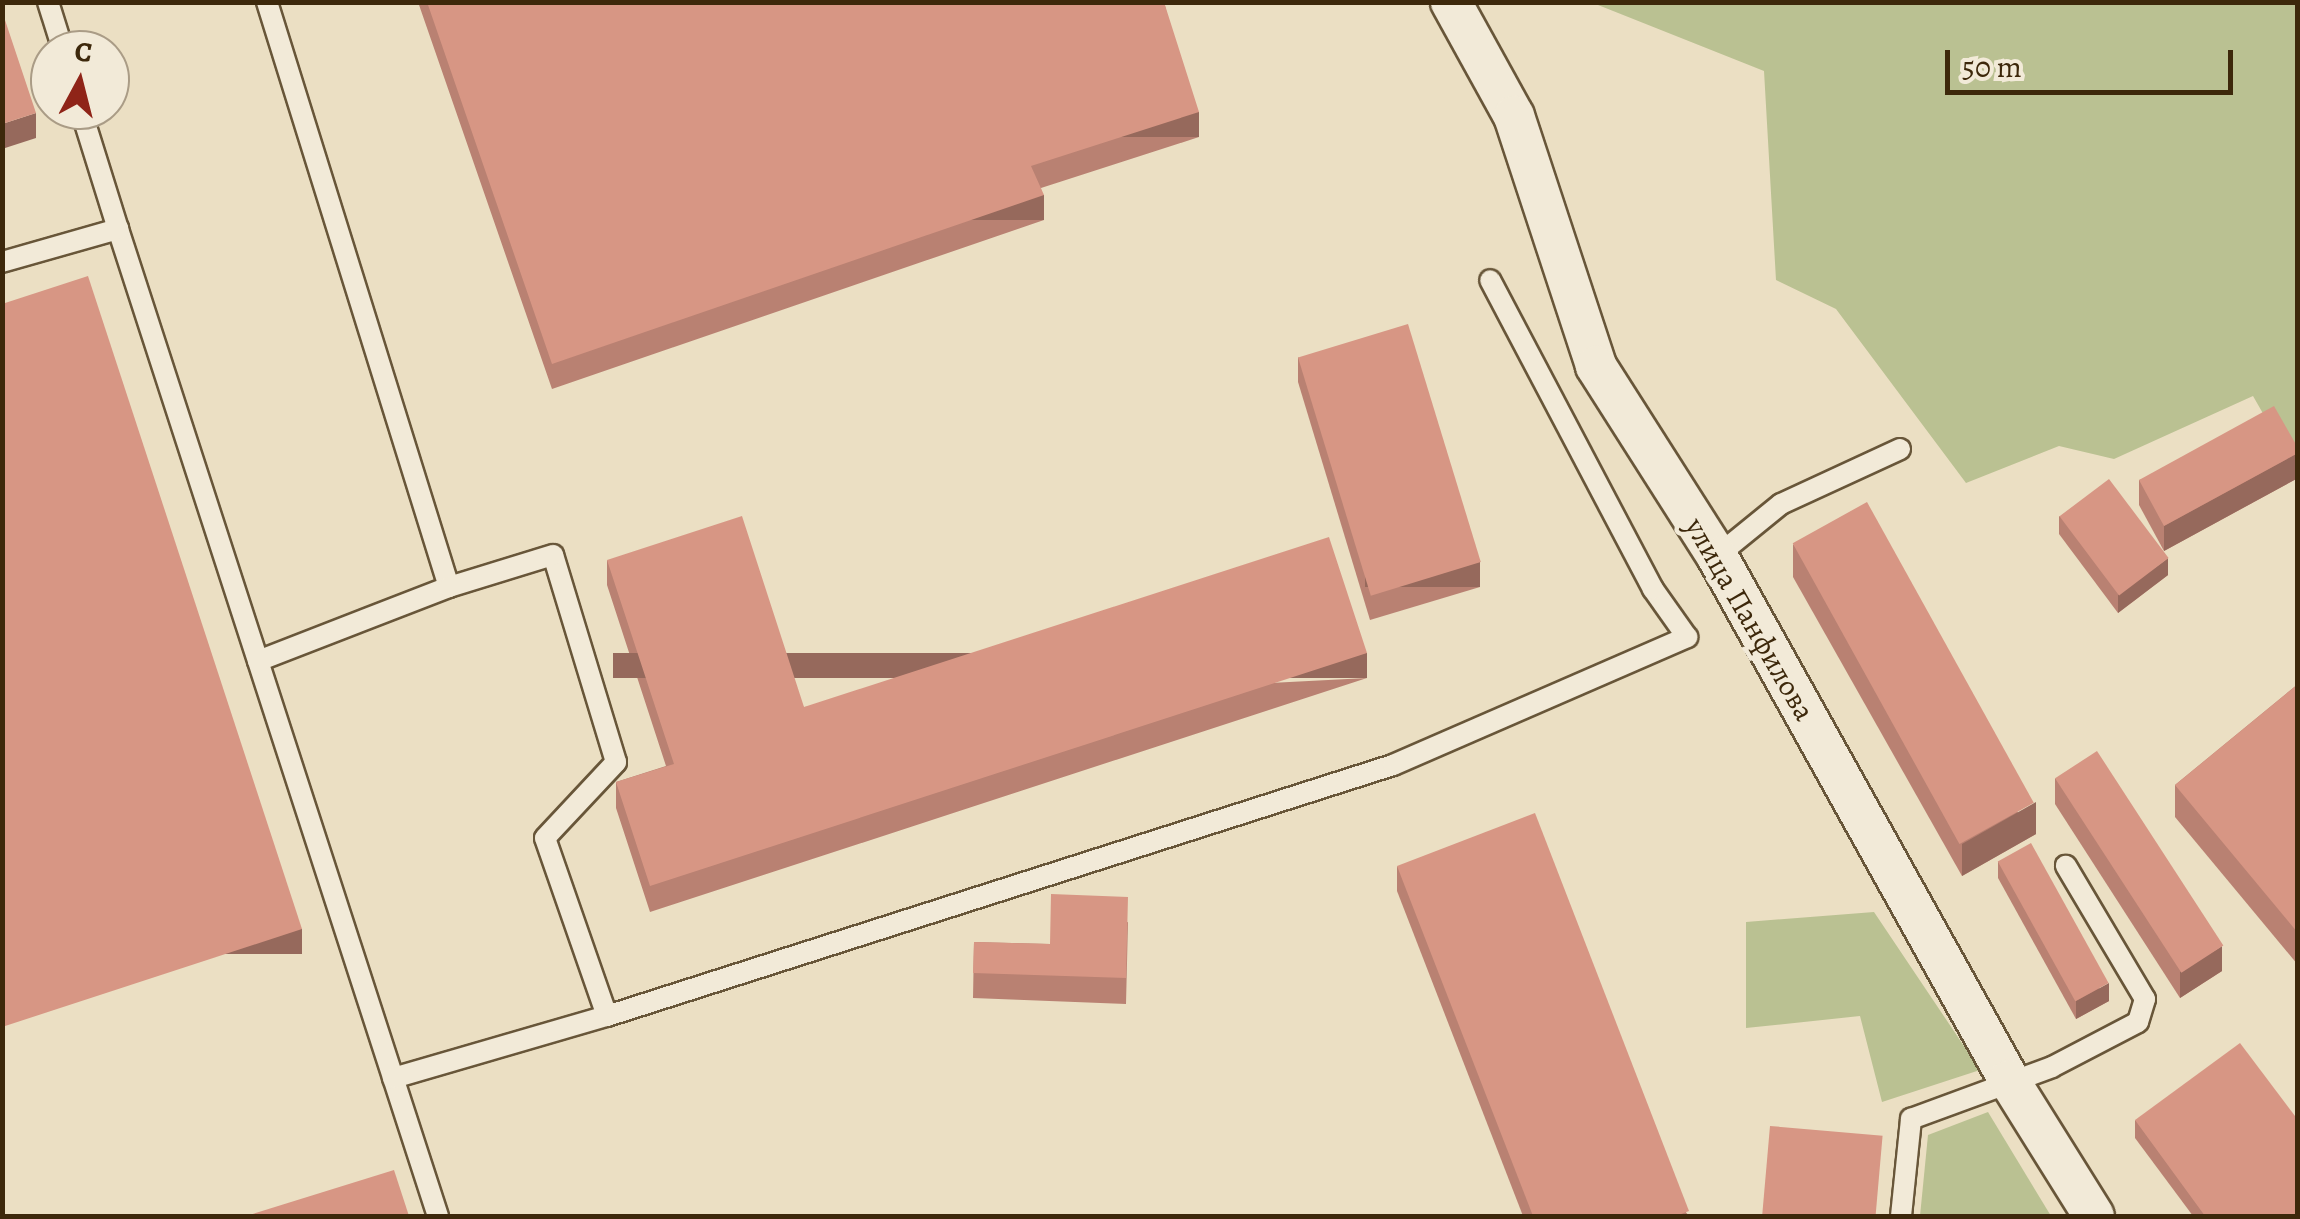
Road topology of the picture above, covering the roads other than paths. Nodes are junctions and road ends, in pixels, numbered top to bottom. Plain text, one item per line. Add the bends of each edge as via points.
1 (48, 2) edge
2 (268, 2) edge
3 (1451, 2) edge
4 (57, 30) edge
5 (87, 130) edge
6 (118, 229) junction
7 (2, 262) edge
8 (1490, 280) dead end
9 (1900, 449) dead end
10 (1717, 556) junction
11 (449, 587) junction
12 (258, 662) junction
13 (2066, 866) dead end
14 (607, 1016) junction
15 (393, 1078) junction
16 (2009, 1080) junction
17 (438, 1216) edge
18 (1901, 1216) edge
19 (2094, 1216) edge

1 - 4 lane
2 - 11 lane
3 - 10 street, улица Панфилова via 1514,116 1596,366
5 - 6 lane
6 - 7 lane
6 - 12 lane
8 - 14 lane via 1653,589 1687,637 1393,764
9 - 10 lane via 1781,504
10 - 16 street, улица Панфилова
11 - 12 lane
11 - 14 lane via 553,554 616,762 545,838
12 - 15 lane
13 - 16 lane via 2146,999 2138,1022 2052,1067
14 - 15 lane
15 - 17 lane
16 - 18 lane via 1911,1119
16 - 19 street, улица Панфилова

